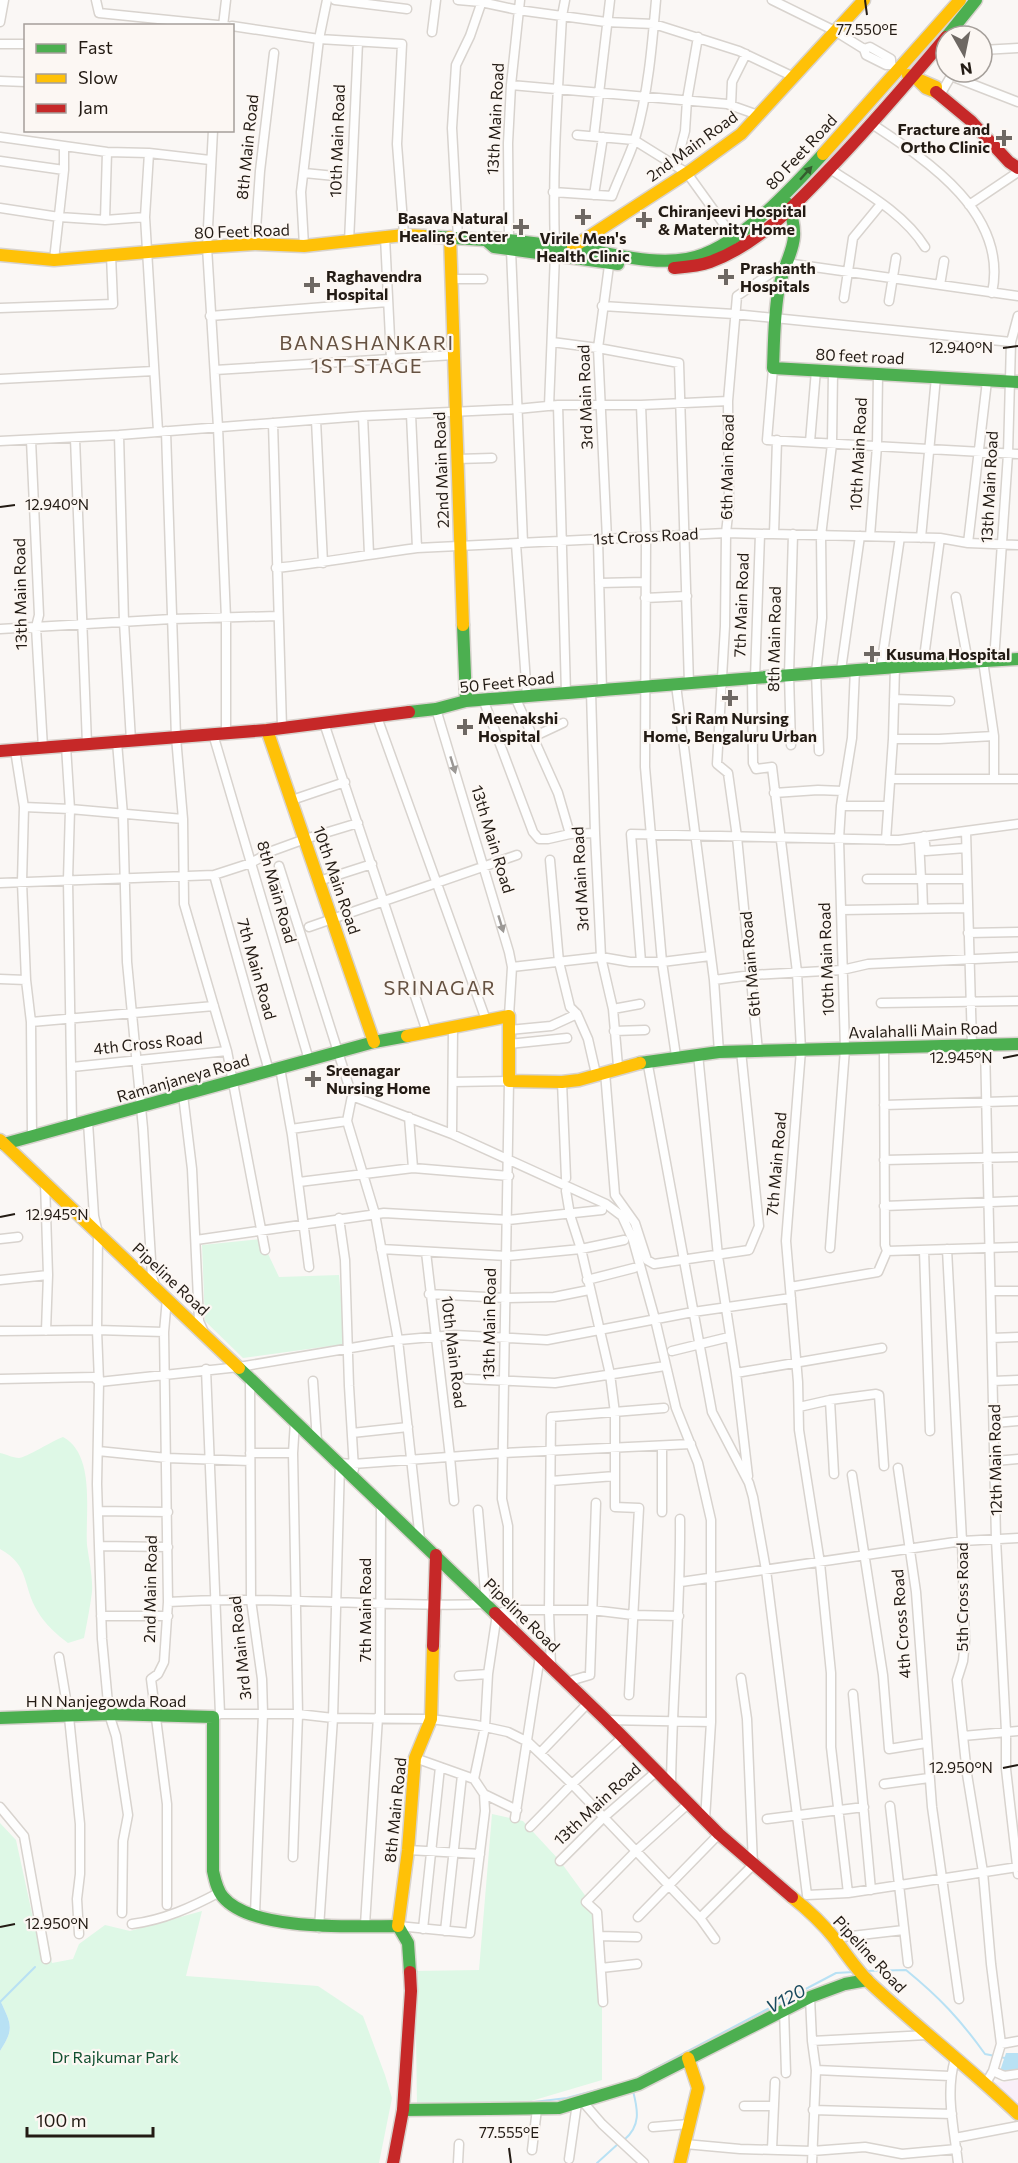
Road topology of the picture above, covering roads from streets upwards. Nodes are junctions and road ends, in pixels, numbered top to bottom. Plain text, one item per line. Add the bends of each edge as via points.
1 (4, 0) edge
2 (96, 0) edge
3 (226, 0) edge
4 (327, 0) edge
5 (335, 0) edge
6 (436, 0) edge
7 (458, 0) edge
8 (520, 0) edge
9 (565, 0) edge
10 (610, 0) edge
11 (656, 0) edge
12 (772, 0) edge
13 (864, 0) edge
14 (960, 0) edge
15 (976, 0) edge
16 (481, 1) edge
17 (407, 9) dead end
18 (518, 10) junction
19 (562, 16) junction
20 (0, 22) edge
21 (606, 22) junction
22 (214, 24) edge
23 (224, 24) edge
24 (654, 24) junction
25 (956, 24) edge
26 (234, 26) edge
27 (835, 31) junction
28 (432, 32) dead end
29 (698, 37) junction
30 (319, 39) junction
31 (358, 42) junction
32 (0, 44) edge
33 (24, 44) edge
34 (1018, 48) edge
35 (994, 50) edge
36 (274, 53) dead end
37 (934, 53) edge
38 (746, 54) junction
39 (895, 68) junction
40 (794, 77) junction
41 (916, 79) junction
42 (0, 81) edge
43 (24, 82) edge
44 (945, 84) edge
45 (976, 84) edge
46 (512, 85) junction
47 (558, 88) junction
48 (600, 92) junction
49 (938, 93) junction
50 (645, 96) junction
51 (687, 100) junction
52 (1018, 102) edge
53 (731, 105) junction
54 (758, 115) junction
55 (872, 124) junction
56 (213, 132) edge
57 (577, 135) dead end
58 (0, 136) edge
59 (598, 137) junction
60 (634, 140) junction
61 (64, 147) junction
62 (107, 152) junction
63 (149, 153) junction
64 (210, 160) junction
65 (0, 161) edge
66 (830, 169) junction
67 (64, 170) junction
68 (681, 170) junction
69 (1018, 170) edge
70 (304, 173) junction
71 (335, 176) dead end
72 (553, 192) junction
73 (594, 195) junction
74 (784, 197) junction
75 (881, 204) junction
76 (969, 205) junction
77 (0, 208) edge
78 (791, 209) junction
79 (59, 217) junction
80 (145, 217) junction
81 (105, 220) junction
82 (404, 235) junction
83 (386, 237) junction
84 (454, 238) junction
85 (349, 242) junction
86 (737, 242) junction
87 (255, 244) junction
88 (510, 245) junction
89 (304, 246) junction
90 (207, 247) junction
91 (573, 247) junction
92 (925, 247) dead end
93 (555, 250) junction
94 (147, 253) junction
95 (0, 255) edge
96 (111, 255) junction
97 (610, 258) junction
98 (896, 258) dead end
99 (54, 260) junction
100 (944, 261) dead end
101 (786, 263) junction
102 (848, 272) junction
103 (452, 279) junction
104 (483, 279) dead end
105 (893, 279) junction
106 (940, 285) junction
107 (992, 293) junction
108 (1018, 296) edge
109 (844, 298) dead end
110 (889, 301) dead end
111 (388, 302) junction
112 (602, 306) junction
113 (0, 308) edge
114 (734, 314) junction
115 (210, 316) junction
116 (1018, 316) edge
117 (776, 320) junction
118 (552, 342) junction
119 (1011, 342) junction
120 (598, 348) junction
121 (454, 355) junction
122 (391, 358) junction
123 (773, 368) junction
124 (215, 370) junction
125 (816, 370) junction
126 (154, 371) junction
127 (834, 372) junction
128 (878, 374) junction
129 (936, 378) junction
130 (0, 379) edge
131 (987, 381) junction
132 (1014, 382) edge
133 (728, 401) junction
134 (679, 402) junction
135 (601, 404) junction
136 (641, 405) junction
137 (554, 406) junction
138 (517, 409) junction
139 (456, 411) junction
140 (411, 414) junction
141 (363, 416) junction
142 (316, 420) junction
143 (273, 423) junction
144 (218, 427) junction
145 (162, 431) junction
146 (119, 435) junction
147 (75, 438) junction
148 (31, 440) junction
149 (777, 440) junction
150 (0, 441) edge
151 (810, 442) junction
152 (832, 444) junction
153 (877, 446) junction
154 (929, 449) junction
155 (978, 452) junction
156 (1008, 454) junction
157 (1018, 454) edge
158 (492, 458) dead end
159 (458, 459) junction
160 (726, 533) junction
161 (760, 534) junction
162 (774, 534) junction
163 (793, 534) junction
164 (685, 535) junction
165 (646, 536) junction
166 (821, 536) junction
167 (860, 536) junction
168 (870, 536) junction
169 (900, 537) junction
170 (921, 538) junction
171 (940, 538) junction
172 (602, 539) junction
173 (562, 540) junction
174 (968, 543) junction
175 (519, 544) junction
176 (1002, 545) junction
177 (1018, 545) edge
178 (460, 546) junction
179 (417, 548) junction
180 (369, 554) junction
181 (323, 563) junction
182 (276, 568) junction
183 (645, 582) junction
184 (599, 583) junction
185 (687, 596) junction
186 (956, 597) dead end
187 (645, 598) junction
188 (277, 616) junction
189 (226, 618) junction
190 (172, 619) junction
191 (124, 622) junction
192 (82, 624) junction
193 (36, 627) junction
194 (0, 629) edge
195 (1018, 659) edge
196 (989, 661) junction
197 (968, 662) junction
198 (923, 665) junction
199 (895, 667) junction
200 (881, 668) junction
201 (855, 669) junction
202 (841, 670) junction
203 (816, 672) junction
204 (789, 675) junction
205 (754, 678) junction
206 (722, 681) junction
207 (689, 684) junction
208 (676, 685) junction
209 (644, 687) junction
210 (597, 691) junction
211 (566, 693) junction
212 (521, 696) junction
213 (483, 699) junction
214 (894, 699) junction
215 (465, 701) junction
216 (950, 701) dead end
217 (436, 710) junction
218 (377, 717) junction
219 (324, 723) junction
220 (563, 723) dead end
221 (282, 728) junction
222 (267, 729) junction
223 (226, 733) junction
224 (213, 734) junction
225 (994, 736) junction
226 (176, 737) junction
227 (533, 737) junction
228 (893, 739) junction
229 (131, 741) junction
230 (117, 742) junction
231 (87, 744) junction
232 (791, 745) dead end
233 (66, 746) junction
234 (43, 748) junction
235 (15, 750) junction
236 (819, 751) dead end
237 (0, 752) edge
238 (891, 779) junction
239 (994, 779) junction
240 (1018, 779) edge
241 (345, 782) junction
242 (843, 790) junction
243 (774, 793) junction
244 (292, 800) junction
245 (841, 806) junction
246 (888, 806) junction
247 (24, 807) junction
248 (70, 809) junction
249 (123, 815) junction
250 (183, 819) junction
251 (358, 823) junction
252 (1018, 824) edge
253 (966, 831) junction
254 (595, 833) junction
255 (650, 833) junction
256 (570, 834) junction
257 (696, 834) junction
258 (737, 837) junction
259 (922, 837) junction
260 (781, 838) junction
261 (305, 839) junction
262 (839, 839) junction
263 (886, 840) junction
264 (966, 848) junction
265 (517, 855) dead end
266 (550, 860) dead end
267 (251, 863) junction
268 (372, 864) junction
269 (279, 866) dead end
270 (484, 868) junction
271 (214, 875) junction
272 (183, 877) junction
273 (123, 878) junction
274 (867, 879) dead end
275 (921, 879) junction
276 (967, 879) junction
277 (68, 880) junction
278 (319, 881) junction
279 (437, 881) junction
280 (22, 882) junction
281 (0, 883) edge
282 (384, 900) junction
283 (967, 908) junction
284 (923, 909) junction
285 (840, 910) junction
286 (333, 920) junction
287 (309, 927) dead end
288 (1018, 932) edge
289 (968, 933) junction
290 (710, 956) junction
291 (601, 957) junction
292 (1018, 957) edge
293 (968, 958) junction
294 (559, 962) junction
295 (641, 962) junction
296 (662, 962) junction
297 (512, 968) junction
298 (842, 970) junction
299 (797, 972) junction
300 (751, 975) junction
301 (0, 979) edge
302 (26, 980) junction
303 (714, 980) junction
304 (1018, 1001) edge
305 (970, 1002) junction
306 (881, 1003) dead end
307 (640, 1004) dead end
308 (214, 1006) junction
309 (613, 1010) junction
310 (131, 1013) junction
311 (577, 1014) junction
312 (509, 1016) junction
313 (71, 1019) junction
314 (486, 1020) junction
315 (31, 1022) junction
316 (453, 1027) junction
317 (509, 1030) junction
318 (645, 1030) dead end
319 (614, 1031) junction
320 (427, 1032) junction
321 (567, 1038) dead end
322 (374, 1042) junction
323 (509, 1044) junction
324 (1018, 1044) edge
325 (978, 1045) junction
326 (884, 1048) junction
327 (845, 1049) junction
328 (801, 1050) junction
329 (741, 1051) junction
330 (758, 1051) junction
331 (227, 1052) junction
332 (337, 1052) junction
333 (719, 1052) junction
334 (698, 1054) junction
335 (676, 1056) junction
336 (309, 1060) junction
337 (647, 1060) junction
338 (137, 1061) junction
339 (618, 1066) junction
340 (72, 1067) junction
341 (274, 1070) junction
342 (600, 1073) junction
343 (233, 1081) junction
344 (453, 1082) junction
345 (509, 1082) junction
346 (562, 1082) junction
347 (183, 1095) junction
348 (352, 1096) junction
349 (1018, 1101) edge
350 (986, 1102) junction
351 (884, 1105) junction
352 (141, 1107) junction
353 (409, 1117) junction
354 (347, 1121) junction
355 (88, 1122) junction
356 (72, 1126) junction
357 (291, 1129) junction
358 (452, 1134) junction
359 (32, 1137) junction
360 (1, 1143) edge
361 (1018, 1157) edge
362 (988, 1158) junction
363 (884, 1160) junction
364 (509, 1161) junction
365 (413, 1168) junction
366 (363, 1173) junction
367 (509, 1176) junction
368 (566, 1178) dead end
369 (45, 1182) junction
370 (299, 1182) junction
371 (566, 1191) dead end
372 (989, 1201) junction
373 (1018, 1201) edge
374 (884, 1206) junction
375 (602, 1209) dead end
376 (375, 1214) junction
377 (570, 1215) junction
378 (339, 1218) junction
379 (508, 1220) junction
380 (303, 1224) junction
381 (261, 1230) junction
382 (98, 1233) junction
383 (18, 1237) dead end
384 (0, 1239) edge
385 (196, 1240) junction
386 (624, 1240) dead end
387 (1018, 1247) edge
388 (830, 1248) dead end
389 (990, 1248) junction
390 (381, 1249) junction
391 (581, 1249) junction
392 (947, 1249) junction
393 (265, 1250) dead end
394 (924, 1250) junction
395 (426, 1252) junction
396 (890, 1252) junction
397 (507, 1256) junction
398 (718, 1256) junction
399 (684, 1260) junction
400 (309, 1267) dead end
401 (634, 1268) dead end
402 (48, 1275) junction
403 (0, 1280) edge
404 (587, 1280) junction
405 (155, 1287) junction
406 (790, 1287) junction
407 (589, 1290) junction
408 (1018, 1291) edge
409 (991, 1292) junction
410 (429, 1294) junction
411 (167, 1298) junction
412 (506, 1298) junction
413 (791, 1298) junction
414 (726, 1308) junction
415 (693, 1312) junction
416 (655, 1319) junction
417 (599, 1329) junction
418 (0, 1330) edge
419 (97, 1330) junction
420 (46, 1331) junction
421 (164, 1332) junction
422 (205, 1334) junction
423 (435, 1337) junction
424 (505, 1337) junction
425 (1018, 1337) edge
426 (729, 1338) junction
427 (992, 1338) junction
428 (398, 1340) junction
429 (699, 1345) junction
430 (348, 1348) junction
431 (882, 1348) dead end
432 (672, 1350) dead end
433 (797, 1363) junction
434 (665, 1366) junction
435 (239, 1367) junction
436 (206, 1370) junction
437 (736, 1373) junction
438 (610, 1374) junction
439 (166, 1375) junction
440 (250, 1378) junction
441 (0, 1379) edge
442 (467, 1379) dead end
443 (504, 1380) junction
444 (1018, 1380) edge
445 (313, 1381) dead end
446 (993, 1381) junction
447 (99, 1382) junction
448 (830, 1400) junction
449 (799, 1407) junction
450 (664, 1408) dead end
451 (615, 1413) junction
452 (295, 1420) junction
453 (1018, 1421) edge
454 (994, 1423) junction
455 (408, 1427) junction
456 (930, 1431) dead end
457 (352, 1433) junction
458 (317, 1441) junction
459 (691, 1444) junction
460 (662, 1446) junction
461 (616, 1448) junction
462 (98, 1451) junction
463 (551, 1452) junction
464 (503, 1453) junction
465 (293, 1454) junction
466 (250, 1457) junction
467 (450, 1457) junction
468 (167, 1458) junction
469 (1018, 1459) edge
470 (210, 1460) junction
471 (411, 1460) junction
472 (995, 1461) junction
473 (340, 1463) junction
474 (353, 1464) junction
475 (884, 1466) dead end
476 (898, 1468) dead end
477 (834, 1474) dead end
478 (852, 1475) dead end
479 (615, 1476) junction
480 (358, 1480) junction
481 (551, 1481) junction
482 (749, 1483) junction
483 (453, 1501) dead end
484 (381, 1502) junction
485 (596, 1503) dead end
486 (98, 1510) junction
487 (478, 1510) dead end
488 (168, 1512) junction
489 (662, 1512) dead end
490 (680, 1519) dead end
491 (1018, 1538) edge
492 (996, 1539) junction
493 (420, 1540) junction
494 (962, 1541) junction
495 (99, 1546) junction
496 (168, 1547) junction
497 (911, 1549) junction
498 (436, 1555) junction
499 (865, 1557) junction
500 (820, 1563) junction
501 (766, 1570) junction
502 (712, 1578) junction
503 (681, 1582) junction
504 (216, 1599) junction
505 (296, 1599) junction
506 (251, 1600) junction
507 (336, 1601) junction
508 (168, 1602) junction
509 (382, 1604) junction
510 (486, 1604) junction
511 (433, 1606) junction
512 (592, 1610) junction
513 (502, 1612) junction
514 (549, 1612) junction
515 (633, 1615) junction
516 (101, 1616) junction
517 (168, 1616) junction
518 (679, 1616) junction
519 (540, 1656) junction
520 (59, 1657) dead end
521 (551, 1667) junction
522 (488, 1674) junction
523 (459, 1676) dead end
524 (741, 1678) dead end
525 (570, 1686) junction
526 (854, 1694) dead end
527 (628, 1695) dead end
528 (588, 1703) junction
529 (109, 1714) junction
530 (263, 1714) junction
531 (298, 1714) junction
532 (154, 1715) junction
533 (217, 1715) junction
534 (69, 1717) junction
535 (379, 1717) junction
536 (0, 1718) edge
537 (333, 1718) junction
538 (431, 1719) junction
539 (606, 1720) junction
540 (672, 1722) junction
541 (711, 1722) junction
542 (485, 1727) junction
543 (1006, 1731) junction
544 (1018, 1731) edge
545 (963, 1736) junction
546 (623, 1737) junction
547 (528, 1742) junction
548 (926, 1743) junction
549 (540, 1753) junction
550 (415, 1758) junction
551 (440, 1767) junction
552 (657, 1771) junction
553 (462, 1775) junction
554 (929, 1778) junction
555 (474, 1779) junction
556 (572, 1784) junction
557 (884, 1784) dead end
558 (670, 1786) junction
559 (484, 1794) junction
560 (688, 1803) junction
561 (890, 1806) dead end
562 (0, 1807) edge
563 (864, 1807) junction
564 (838, 1809) junction
565 (797, 1815) junction
566 (603, 1818) junction
567 (767, 1819) dead end
568 (705, 1820) junction
569 (530, 1827) dead end
570 (719, 1834) junction
571 (408, 1850) junction
572 (636, 1851) junction
573 (430, 1852) junction
574 (453, 1853) junction
575 (480, 1854) junction
576 (292, 1857) dead end
577 (560, 1861) dead end
578 (753, 1865) junction
579 (1018, 1869) edge
580 (983, 1872) junction
581 (942, 1879) junction
582 (900, 1885) junction
583 (669, 1886) junction
584 (871, 1890) junction
585 (220, 1892) junction
586 (849, 1893) junction
587 (803, 1899) junction
588 (167, 1905) dead end
589 (122, 1913) dead end
590 (255, 1914) junction
591 (638, 1917) dead end
592 (700, 1918) junction
593 (132, 1924) dead end
594 (370, 1926) junction
595 (398, 1926) junction
596 (319, 1928) junction
597 (423, 1929) junction
598 (904, 1930) junction
599 (444, 1931) junction
600 (79, 1934) dead end
601 (598, 1936) junction
602 (637, 1937) dead end
603 (834, 1938) junction
604 (715, 1939) dead end
605 (46, 1959) dead end
606 (908, 1963) dead end
607 (637, 1964) dead end
608 (601, 1968) junction
609 (864, 1977) junction
610 (810, 1997) junction
611 (959, 1999) dead end
612 (603, 2001) dead end
613 (784, 2009) junction
614 (927, 2035) junction
615 (812, 2041) junction
616 (1018, 2041) edge
617 (1001, 2044) junction
618 (687, 2057) junction
619 (956, 2059) junction
620 (816, 2070) junction
621 (993, 2071) junction
622 (786, 2073) dead end
623 (1018, 2074) edge
624 (950, 2076) junction
625 (775, 2082) dead end
626 (986, 2083) junction
627 (580, 2103) junction
628 (744, 2106) dead end
629 (774, 2106) junction
630 (537, 2109) junction
631 (403, 2110) junction
632 (813, 2110) junction
633 (952, 2114) junction
634 (1018, 2115) edge
635 (689, 2124) junction
636 (1018, 2126) edge
637 (653, 2127) dead end
638 (955, 2138) junction
639 (459, 2144) dead end
640 (685, 2144) junction
641 (772, 2149) junction
642 (957, 2149) junction
643 (532, 2150) dead end
644 (812, 2151) junction
645 (569, 2159) dead end
646 (393, 2163) edge
647 (458, 2163) edge
648 (644, 2163) edge
649 (680, 2163) edge
650 (812, 2163) edge
651 (958, 2163) edge

1 - 20 street
2 - 22 street via 99,13
3 - 23 street
4 - 30 street
5 - 17 street
6 - 28 street
7 - 16 street
8 - 18 street, 13th Main Road
9 - 19 street
10 - 21 street
11 - 24 street
12 - 27 street
13 - 27 street, 2nd Main Road
14 - 39 street, 80 Feet Road
15 - 25 street, 80 Feet Road
16 - 18 street
16 - 84 street via 456,65
18 - 19 street
18 - 46 street, 13th Main Road
19 - 21 street
19 - 47 street
21 - 24 street
21 - 48 street
24 - 29 street
24 - 50 street
26 - 30 street
27 - 39 street via 864,49 866,55
27 - 40 street, 2nd Main Road
29 - 38 street
29 - 51 street
30 - 31 street
30 - 70 street
31 - 82 street via 402,44 398,144
31 - 85 street, 10th Main Road
32 - 33 street
34 - 35 street
36 - 87 street, 8th Main Road
37 - 41 street, 80 Feet Road
38 - 40 street
38 - 53 street via 732,82
39 - 41 street
74 -> 39 street, 80 Feet Road
40 - 54 street, 2nd Main Road
41 - 49 street via 936,87
41 - 55 street, 80 Feet Road
42 - 43 street
44 - 49 street
45 - 52 street
46 - 47 street
46 - 88 street, 13th Main Road via 508,142
47 - 48 street
47 - 72 street
48 - 50 street
48 - 59 street
49 - 69 street
50 - 51 street
50 - 60 street
51 - 53 street
51 - 68 street
53 - 54 street
54 - 68 street, 2nd Main Road via 741,134
55 - 66 street, 80 Feet Road
55 - 76 street via 946,178
56 - 64 street
57 - 59 street
58 - 61 street
59 - 60 street
59 - 73 street
60 - 68 street
60 - 73 street via 612,196
61 - 62 street
61 - 67 street
62 - 63 street
62 - 81 street
63 - 64 street
63 - 80 street
64 - 90 street
65 - 67 street
66 - 75 street
66 - 78 street, 80 Feet Road
67 - 79 street
68 - 86 street
68 - 91 street, 2nd Main Road
69 - 76 street
70 - 71 street
70 - 89 street
72 - 73 street
72 - 93 street
74 - 78 street
74 - 86 street, 80 Feet Road
75 - 92 street via 917,234
75 - 102 street via 853,238
76 - 107 street via 991,244 995,278
77 - 79 street
78 - 86 street, 80 Feet Road
78 - 101 street via 794,250
79 - 81 street
79 - 99 street
80 - 81 street
80 - 94 street
82 - 83 street, 80 Feet Road
82 - 84 street, 80 Feet Road
83 - 85 street, 80 Feet Road
83 - 111 street
84 - 88 street, 80 Feet Road via 485,240 494,247
84 - 103 street, 22nd Main Road
85 - 89 street, 80 Feet Road
86 - 97 street, 80 Feet Road via 711,262 662,269
87 - 89 street, 80 Feet Road
87 - 90 street, 80 Feet Road
88 - 93 street, 80 Feet Road
88 - 138 street, 13th Main Road
90 - 94 street, 80 Feet Road
90 - 115 street
91 - 93 street, 80 Feet Road
91 - 97 street, 80 Feet Road
93 - 97 street, 80 Feet Road
93 - 118 street
94 - 96 street, 80 Feet Road
94 - 126 street
95 - 99 street, 80 Feet Road
96 - 99 street, 80 Feet Road
96 - 113 street via 112,304
97 - 112 street, 3rd Main Road
98 - 105 street
100 - 106 street
101 - 102 street
101 - 114 street, 6th Main Road via 736,296
101 - 117 street
102 - 105 street
102 - 109 street
103 - 104 street
103 - 121 street, 22nd Main Road
105 - 106 street
105 - 110 street
106 - 107 street
107 - 108 street
111 - 115 street
111 - 122 street
112 - 114 street
112 - 120 street, 3rd Main Road
114 - 117 street
114 - 133 street, 6th Main Road
115 - 124 street
116 - 119 street, 13th Main Road
117 - 119 street
117 - 123 street
118 - 120 street
118 - 137 street
119 - 132 street, 13th Main Road
120 - 134 street via 679,363
120 - 135 street, 3rd Main Road
121 - 122 street
121 - 139 street, 22nd Main Road
122 - 124 street
123 - 125 street, 80 feet road
123 - 149 street via 767,440
124 - 144 street
125 - 127 street, 80 feet road
125 - 151 street
126 - 130 street
126 - 145 street
127 - 128 street, 80 feet road
127 - 152 street
128 - 129 street, 80 feet road
128 - 153 street, 10th Main Road
129 - 131 street, 80 feet road
129 - 154 street
131 - 132 street, 80 feet road
131 - 155 street
132 - 156 street, 13th Main Road
133 - 134 street
133 - 160 street, 6th Main Road
134 - 136 street
134 - 164 street
135 - 136 street
135 - 137 street
135 - 172 street, 3rd Main Road
136 - 165 street
137 - 138 street
137 - 173 street
138 - 139 street
138 - 175 street, 13th Main Road
139 - 140 street
139 - 159 street, 22nd Main Road
140 - 141 street
140 - 179 street
141 - 142 street
141 - 180 street
142 - 143 street
142 - 181 street
143 - 144 street
143 - 182 street
144 - 145 street
144 - 189 street
145 - 146 street
145 - 190 street
146 - 147 street
146 - 191 street
147 - 148 street
147 - 192 street
148 - 150 street
148 - 193 street, 13th Main Road via 39,615
149 - 151 street
149 - 162 street
151 - 152 street
152 - 153 street
152 - 166 street
153 - 154 street
153 - 168 street, 10th Main Road
154 - 155 street
154 - 170 street
155 - 156 street
155 - 174 street
156 - 157 street
156 - 176 street, 13th Main Road
158 - 159 street
159 - 178 street, 22nd Main Road
160 - 161 street, 1st Cross Road
160 - 164 street, 1st Cross Road
160 - 206 street, 6th Main Road
161 - 162 street, 1st Cross Road
161 - 205 street, 7th Main Road
162 - 163 street, 1st Cross Road
163 - 166 street, 1st Cross Road
163 - 204 street, 8th Main Road
164 - 165 street, 1st Cross Road
164 - 185 street
165 - 172 street, 1st Cross Road
165 - 183 street
166 - 167 street, 1st Cross Road
166 - 203 street via 822,618
167 - 168 street, 1st Cross Road
167 - 202 street
168 - 169 street, 1st Cross Road
169 - 170 street, 1st Cross Road
169 - 200 street
170 - 171 street, 1st Cross Road
171 - 174 street, 1st Cross Road
171 - 198 street
172 - 173 street, 1st Cross Road
172 - 184 street, 3rd Main Road
173 - 175 street, 1st Cross Road
173 - 211 street
174 - 176 street, 1st Cross Road
175 - 178 street, 1st Cross Road
175 - 212 street, 13th Main Road
176 - 177 street, 1st Cross Road
176 - 196 street, 13th Main Road
178 - 179 street, 1st Cross Road
178 - 215 street, 22nd Main Road
179 - 180 street, 1st Cross Road
180 - 181 street, 1st Cross Road
181 - 182 street, 1st Cross Road
182 - 188 street
183 - 184 street
183 - 187 street
184 - 210 street, 3rd Main Road
185 - 187 street
185 - 207 street
186 - 197 street
187 - 209 street
188 - 189 street
188 - 221 street
189 - 190 street
189 - 223 street
190 - 191 street
190 - 226 street
191 - 192 street
191 - 229 street
192 - 193 street
192 - 231 street
193 - 194 street
193 - 234 street, 13th Main Road
195 - 196 street, 50 Feet Road
196 - 197 street, 50 Feet Road
196 - 225 street
197 - 198 street, 50 Feet Road
198 - 199 street, 50 Feet Road
199 - 200 street, 50 Feet Road
199 - 214 street
200 - 201 street, 50 Feet Road
201 - 202 street, 50 Feet Road
201 - 242 street, 10th Main Road via 852,738
202 - 203 street, 50 Feet Road
203 - 204 street, 50 Feet Road
203 - 236 street
204 - 205 street, 50 Feet Road
204 - 232 street, 8th Main Road
205 - 206 street, 50 Feet Road
205 - 243 street, 7th Main Road via 753,764 756,769 772,767
206 - 207 street, 50 Feet Road
206 - 258 street, 6th Main Road via 717,764 728,773
207 - 208 street, 50 Feet Road
208 - 209 street, 50 Feet Road
208 - 257 street
209 - 210 street, 50 Feet Road
209 - 255 street
210 - 211 street, 50 Feet Road
210 - 254 street, 3rd Main Road
211 - 212 street, 50 Feet Road
212 - 213 street, 50 Feet Road
212 - 227 street
213 - 215 street, 50 Feet Road
213 - 256 street via 533,832 539,839
214 - 216 street
214 - 228 street
215 - 217 street, 50 Feet Road
217 - 218 street, 50 Feet Road
217 -> 270 street, 13th Main Road
218 - 219 street, 50 Feet Road
218 - 279 street
219 - 221 street, 50 Feet Road
219 - 241 street
220 - 227 street
221 - 222 street, 50 Feet Road
222 - 223 street, 50 Feet Road
222 - 244 street, 10th Main Road
223 - 224 street, 50 Feet Road
224 - 226 street, 50 Feet Road
224 - 267 street, 8th Main Road
225 - 228 street
225 - 239 street
226 - 229 street, 50 Feet Road
226 - 250 street
227 - 256 street via 558,793
228 - 238 street
229 - 230 street, 50 Feet Road
230 - 231 street, 50 Feet Road
230 - 249 street
231 - 233 street, 50 Feet Road
233 - 234 street, 50 Feet Road
233 - 248 street
234 - 235 street, 50 Feet Road
235 - 237 street, 50 Feet Road
235 - 247 street
238 - 239 street
238 - 246 street
239 - 240 street
241 - 244 street
241 - 251 street
242 - 243 street
242 - 245 street, 10th Main Road
243 - 260 street, 7th Main Road
244 - 261 street, 10th Main Road
245 - 246 street
245 - 262 street, 10th Main Road
246 - 263 street
247 - 248 street
247 - 280 street
248 - 249 street
248 - 277 street
249 - 250 street
249 - 273 street
250 - 272 street
251 - 261 street
251 - 268 street
252 - 253 street
253 - 259 street
253 - 264 street, 12th Main Road
254 - 256 street
254 - 291 street, 3rd Main Road
255 - 257 street
255 - 295 street via 631,834
255 - 296 street
257 - 258 street
257 - 290 street
258 - 260 street
258 - 300 street, 6th Main Road
259 - 263 street
259 - 264 street via 926,851
259 - 275 street
260 - 262 street
260 - 299 street, 7th Main Road
261 - 267 street
261 - 278 street, 10th Main Road
262 - 263 street
262 - 285 street, 10th Main Road
264 - 276 street, 12th Main Road
265 - 270 street
266 - 294 street
267 - 271 street
267 - 336 street, 8th Main Road
268 - 278 street
268 - 282 street
269 - 332 street
270 - 279 street
270 -> 297 street, 13th Main Road
271 - 272 street
271 - 341 street, 7th Main Road
272 - 273 street
272 - 308 street via 184,904
273 - 277 street
273 - 310 street
274 - 275 street
275 - 276 street
275 - 284 street
276 - 283 street, 12th Main Road
277 - 280 street
277 - 313 street
278 - 286 street, 10th Main Road
279 - 282 street
279 - 314 street
280 - 281 street
280 - 302 street
282 - 286 street
282 - 320 street
283 - 284 street
283 - 289 street, 12th Main Road
284 - 285 street
285 - 298 street, 10th Main Road
286 - 287 street
286 - 322 street, 10th Main Road
288 - 289 street
289 - 293 street, 12th Main Road
290 - 296 street
290 - 303 street
291 - 294 street
291 - 295 street
291 - 309 street, 3rd Main Road
292 - 293 street
293 - 298 street via 868,964
293 - 305 street, 12th Main Road
294 - 297 street
294 - 311 street via 570,1007
295 - 296 street
296 - 335 street
297 - 312 street, 13th Main Road
298 - 299 street
298 - 327 street, 10th Main Road
299 - 300 street
299 - 328 street, 7th Main Road
300 - 303 street
300 - 330 street, 6th Main Road
301 - 302 street
302 - 315 street
303 - 333 street
304 - 305 street
305 - 306 street
305 - 325 street, 12th Main Road
307 - 309 street
308 - 310 street
308 - 331 street
309 - 319 street, 3rd Main Road
310 - 313 street
310 - 338 street
311 - 317 street via 551,1026
311 - 342 street
312 - 314 street
312 - 317 street, 13th Main Road
313 - 315 street
313 - 340 street
314 - 316 street
315 - 359 street
316 - 320 street
316 - 344 street
317 - 323 street, 13th Main Road
318 - 319 street
319 - 339 street, 3rd Main Road
320 - 322 street, Ramanjaneya Road
321 - 323 street
322 - 332 street, Ramanjaneya Road
323 - 345 street, 13th Main Road
324 - 325 street, Avalahalli Main Road
325 - 326 street, Avalahalli Main Road
325 - 350 street, 12th Main Road
326 - 327 street, Avalahalli Main Road
326 - 351 street
327 - 328 street, Avalahalli Main Road
327 - 388 street, 10th Main Road
328 - 330 street, Avalahalli Main Road
328 - 406 street, 7th Main Road via 786,1241
329 - 330 street, Avalahalli Main Road
329 - 333 street, Avalahalli Main Road
329 - 398 street via 759,1226 749,1250
331 - 338 street, 4th Cross Road
331 - 343 street
332 - 336 street, Ramanjaneya Road
332 - 348 street
333 - 334 street, Avalahalli Main Road
334 - 335 street, Avalahalli Main Road
334 - 398 street
335 - 337 street, Avalahalli Main Road
336 - 341 street, Ramanjaneya Road
337 - 339 street, Avalahalli Main Road
337 - 399 street
338 - 340 street, 4th Cross Road
338 - 352 street
339 - 342 street, Avalahalli Main Road
340 - 356 street
341 - 343 street, Ramanjaneya Road
341 - 357 street, 7th Main Road
342 - 346 street, Avalahalli Main Road
342 - 399 street via 615,1195 635,1223 651,1264
343 - 347 street, Ramanjaneya Road
343 - 381 street
344 - 345 street
344 - 358 street
345 - 346 street, Avalahalli Main Road
345 - 364 street, 13th Main Road
346 - 368 street
347 - 352 street, Ramanjaneya Road
347 - 385 street
348 - 353 street
348 - 354 street
349 - 350 street
350 - 351 street
350 - 362 street, 12th Main Road
351 - 363 street
352 - 355 street, Ramanjaneya Road
352 - 405 street
353 - 358 street
353 - 365 street
354 - 357 street
354 - 366 street
355 - 356 street, Ramanjaneya Road
355 - 382 street
356 - 359 street, Ramanjaneya Road
357 - 370 street, 7th Main Road
358 - 364 street
359 - 360 street, Ramanjaneya Road
360 - 369 street, Pipeline Road
361 - 362 street
362 - 363 street
362 - 372 street, 12th Main Road
363 - 374 street
364 - 367 street, 13th Main Road
364 - 416 street via 606,1204 622,1216 636,1248
365 - 366 street
365 - 367 street
366 - 370 street
366 - 376 street
367 - 379 street, 13th Main Road
369 - 382 street, Pipeline Road
369 - 402 street
370 - 380 street, 7th Main Road
371 - 377 street
372 - 373 street
372 - 374 street
372 - 389 street, 12th Main Road
374 - 396 street via 885,1245
375 - 377 street
376 - 378 street
376 - 379 street
376 - 390 street
377 - 379 street
377 - 391 street
378 - 380 street
378 - 430 street via 345,1260
379 - 397 street, 13th Main Road
380 - 381 street
380 - 400 street, 7th Main Road
381 - 385 street
381 - 393 street
382 - 405 street, Pipeline Road
382 - 419 street
383 - 384 street
385 - 422 street via 199,1321
386 - 391 street
387 - 389 street
389 - 392 street
389 - 409 street, 12th Main Road
390 - 395 street
390 - 428 street
391 - 397 street
391 - 404 street
392 - 394 street
392 - 494 street, 5th Cross Road
394 - 396 street
394 - 456 street
395 - 397 street
395 - 410 street, 10th Main Road
396 - 406 street via 878,1272
397 - 412 street, 13th Main Road
398 - 399 street
398 - 414 street
399 - 415 street
401 - 404 street
402 - 403 street
402 - 420 street
404 - 407 street
405 - 411 street, Pipeline Road
406 - 413 street, 7th Main Road
407 - 412 street via 554,1297
407 - 417 street
408 - 409 street
409 - 427 street, 12th Main Road
410 - 412 street
410 - 423 street, 10th Main Road
411 - 421 street, 2nd Main Road
411 - 422 street, Pipeline Road
412 - 424 street, 13th Main Road
413 - 414 street
413 - 433 street, 7th Main Road
414 - 415 street
414 - 426 street
415 - 416 street
415 - 429 street
416 - 417 street
416 - 434 street
417 - 424 street via 547,1340
417 - 438 street
418 - 420 street
419 - 420 street
419 - 421 street
419 - 447 street
421 - 439 street, 2nd Main Road
422 - 435 street, Pipeline Road
423 - 424 street
423 - 428 street
423 - 467 street, 10th Main Road
424 - 443 street, 13th Main Road
425 - 427 street
426 - 429 street
426 - 437 street
427 - 446 street, 12th Main Road
428 - 430 street
428 - 455 street
429 - 432 street
429 - 482 street via 712,1412
430 - 435 street
430 - 457 street
431 - 433 street
433 - 437 street
433 - 449 street, 7th Main Road
434 - 438 street
434 - 459 street via 677,1413
435 - 436 street
435 - 440 street, Pipeline Road
436 - 439 street
436 - 470 street
437 - 482 street
438 - 443 street via 555,1383
438 - 451 street
439 - 447 street
439 - 468 street, 2nd Main Road
440 - 452 street, Pipeline Road
440 - 466 street, 3rd Main Road
441 - 447 street via 94,1377
442 - 443 street
443 - 464 street, 13th Main Road
444 - 446 street
445 - 458 street
446 - 454 street, 12th Main Road
447 - 462 street
448 - 449 street
448 - 475 street via 879,1395
448 - 477 street
449 - 500 street, 7th Main Road via 799,1430
450 - 451 street
451 - 461 street
451 - 463 street via 551,1417
452 - 458 street, Pipeline Road
452 - 465 street
453 - 454 street
454 - 472 street, 12th Main Road
455 - 457 street
455 - 471 street
457 - 474 street
458 - 473 street, Pipeline Road
459 - 460 street
459 - 502 street via 711,1520
460 - 461 street
460 - 489 street
461 - 463 street
461 - 479 street
462 - 468 street
462 - 486 street
463 - 464 street
463 - 481 street
464 - 467 street
464 - 513 street, 13th Main Road via 503,1508 508,1526
465 - 466 street
465 - 505 street
466 - 470 street
466 - 506 street, 3rd Main Road
467 - 471 street
467 - 483 street, 10th Main Road
468 - 470 street
468 - 488 street, 2nd Main Road
469 - 472 street
470 - 504 street
471 - 474 street
471 - 493 street
472 - 492 street, 12th Main Road
473 - 474 street
473 - 480 street, Pipeline Road
473 - 507 street
474 - 480 street
476 - 497 street, 4th Cross Road
478 - 499 street
479 - 481 street
479 - 515 street via 615,1507 639,1508
480 - 484 street, Pipeline Road
481 - 514 street
482 - 501 street
484 - 493 street, Pipeline Road
484 - 509 street, 7th Main Road
485 - 512 street
486 - 488 street
486 - 495 street
487 - 510 street
488 - 496 street, 2nd Main Road
490 - 503 street
491 - 492 street
492 - 494 street
492 - 543 street, 12th Main Road
493 - 498 street, Pipeline Road
494 - 497 street
494 - 545 street, 5th Cross Road via 965,1641 957,1680
495 - 496 street
495 - 516 street
496 - 508 street, 2nd Main Road
497 - 499 street
497 - 548 street, 4th Cross Road
498 - 510 street, Pipeline Road
498 - 511 street, 8th Main Road
499 - 500 street
499 - 548 street via 883,1675 889,1749
500 - 501 street
500 - 564 street, 7th Main Road
501 - 502 street
501 - 565 street
502 - 503 street
502 - 541 street
503 - 518 street
504 - 506 street
504 - 508 street
504 - 533 street
505 - 506 street
505 - 507 street
505 - 531 street
506 - 530 street, 3rd Main Road
507 - 509 street
507 - 537 street
508 - 517 street, 2nd Main Road
509 - 511 street
509 - 535 street, 7th Main Road
510 - 511 street
510 - 513 street, Pipeline Road
511 - 538 street, 8th Main Road
512 - 514 street
512 - 515 street
512 - 525 street via 590,1675 573,1680
513 - 514 street
513 - 519 street, Pipeline Road via 514,1631
513 - 522 street, 13th Main Road
514 - 521 street
515 - 518 street
515 - 527 street
516 - 517 street
516 - 529 street
517 - 532 street, 2nd Main Road via 164,1662 151,1679
518 - 540 street
519 - 521 street, Pipeline Road
519 - 547 street
520 - 534 street
521 - 525 street, Pipeline Road
522 - 523 street
522 - 542 street, 13th Main Road
524 - 578 street via 747,1719
525 - 528 street, Pipeline Road
526 - 563 street
528 - 539 street, Pipeline Road
528 - 549 street
529 - 532 street, H N Nanjegowda Road
529 - 534 street, H N Nanjegowda Road
529 - 589 street via 128,1815 123,1841
530 - 531 street
530 - 533 street
530 - 590 street, 3rd Main Road
531 - 537 street
531 - 576 street
532 - 533 street, H N Nanjegowda Road
532 - 588 street, 2nd Main Road via 167,1804
533 - 585 street via 213,1870
534 - 536 street, H N Nanjegowda Road
534 - 600 street via 80,1824
535 - 537 street
535 - 538 street
535 - 594 street, 7th Main Road via 365,1925
537 - 596 street
538 - 542 street
538 - 550 street, 8th Main Road
539 - 540 street
539 - 546 street, Pipeline Road
540 - 541 street
540 - 558 street
541 - 568 street
542 - 547 street
542 - 555 street, 13th Main Road
543 - 544 street
543 - 545 street
543 - 579 street, 12th Main Road via 1006,1768
545 - 580 street, 5th Cross Road
546 - 552 street, Pipeline Road
546 - 556 street
547 - 549 street
547 - 559 street via 516,1814
548 - 554 street, 4th Cross Road
549 - 556 street
550 - 551 street
550 - 571 street, 8th Main Road
551 - 553 street
551 - 573 street
552 - 558 street, Pipeline Road
552 - 566 street, 13th Main Road
553 - 555 street
553 - 574 street
554 - 557 street
554 - 581 street, 4th Cross Road
555 - 559 street
556 - 566 street
556 - 569 street
558 - 560 street, Pipeline Road
559 - 575 street
560 - 568 street, Pipeline Road
560 - 572 street
561 - 582 street
562 - 605 street via 24,1836
563 - 564 street
563 - 584 street
564 - 565 street
564 - 586 street, 7th Main Road
565 - 567 street
565 - 587 street
566 - 572 street
566 - 577 street, 13th Main Road
568 - 570 street, Pipeline Road
570 - 578 street, Pipeline Road
570 - 583 street
571 - 573 street
571 - 595 street, 8th Main Road
572 - 583 street
572 - 601 street via 586,1902 597,1912
573 - 574 street
573 - 597 street
574 - 575 street
574 - 599 street
575 - 599 street via 470,1933
578 - 587 street, Pipeline Road
578 - 592 street
579 - 580 street
580 - 581 street
580 - 617 street, 5th Cross Road
581 - 582 street
581 - 611 street, 4th Cross Road
582 - 584 street
582 - 598 street
583 - 591 street
583 - 592 street
584 - 586 street
585 - 590 street via 238,1908
585 - 593 street via 167,1917
586 - 587 street
587 - 603 street, Pipeline Road
590 - 596 street
592 - 604 street
594 - 595 street
594 - 596 street
595 - 597 street
595 - 631 street via 408,1942 411,1991
597 - 599 street
598 - 603 street
598 - 606 street
601 - 602 street
601 - 608 street
603 - 609 street, Pipeline Road
607 - 608 street
608 - 612 street
609 - 610 street
609 - 614 street, Pipeline Road
610 - 613 street
610 - 615 street
613 - 618 street
613 - 622 street
614 - 615 street
614 - 619 street, Pipeline Road
615 - 620 street
616 - 617 street
617 - 621 street, 5th Cross Road
618 - 627 street via 632,2086
618 - 635 street via 698,2088
619 - 624 street
619 - 626 street, Pipeline Road
620 - 624 street
620 - 632 street
621 - 623 street via 1004,2076
621 - 626 street, 5th Cross Road
624 - 633 street
625 - 629 street
626 - 634 street, Pipeline Road
627 - 630 street
627 - 645 street
627 - 648 street
628 - 629 street
629 - 641 street
630 - 631 street
630 - 643 street
631 - 646 street
632 - 633 street
632 - 644 street
633 - 638 street
635 - 637 street
635 - 640 street
636 - 638 street
638 - 642 street
639 - 647 street
640 - 641 street
640 - 649 street
641 - 644 street
642 - 644 street via 902,2154 865,2147
642 - 651 street
644 - 650 street

